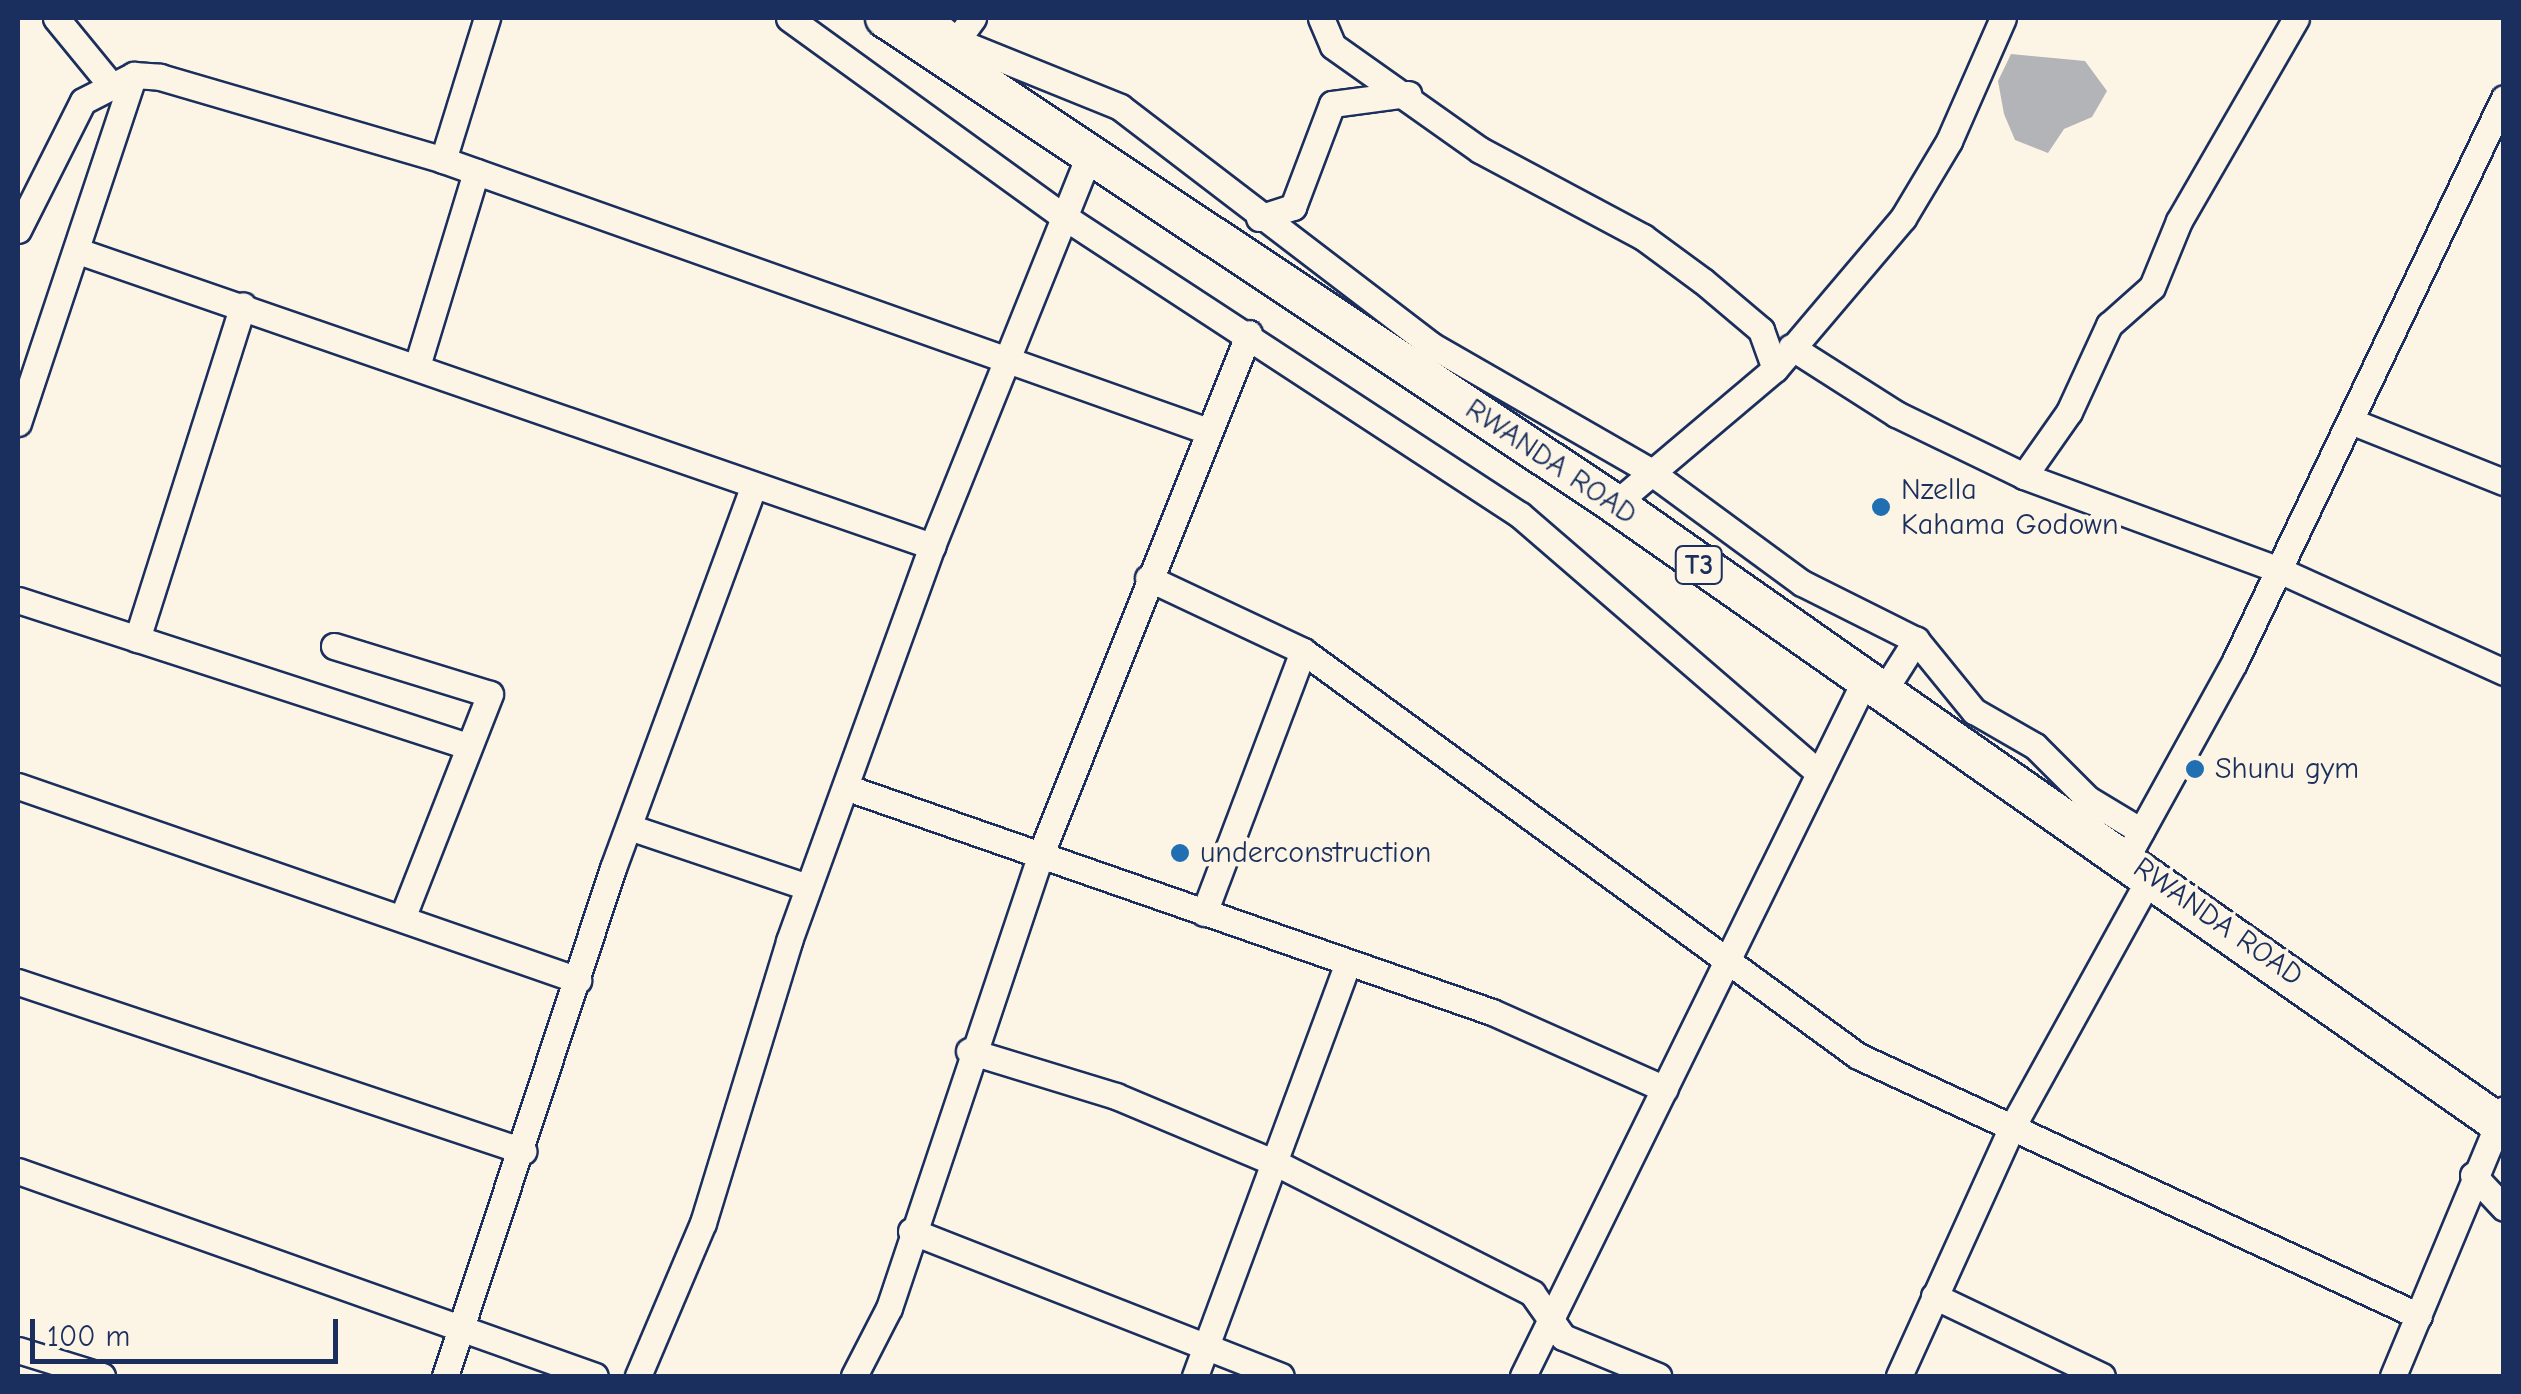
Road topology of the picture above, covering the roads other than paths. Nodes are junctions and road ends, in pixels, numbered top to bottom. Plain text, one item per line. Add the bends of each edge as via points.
1 (56, 18) edge
2 (487, 18) edge
3 (788, 18) edge
4 (884, 18) edge
5 (929, 18) edge
6 (973, 18) edge
7 (1320, 18) edge
8 (2004, 18) edge
9 (2296, 18) edge
10 (948, 52) junction
11 (134, 75) junction
12 (110, 84) junction
13 (1408, 94) junction
14 (2504, 98) edge
15 (1092, 150) junction
16 (443, 160) junction
17 (476, 172) junction
18 (1060, 214) junction
19 (1260, 218) junction
20 (18, 230) edge
21 (78, 250) junction
22 (244, 305) junction
23 (1249, 333) junction
24 (1792, 346) junction
25 (1001, 360) junction
26 (417, 366) junction
27 (1774, 368) junction
28 (18, 422) edge
29 (2353, 422) junction
30 (1205, 430) junction
31 (1648, 470) junction
32 (2024, 476) junction
33 (2504, 482) edge
34 (753, 487) junction
35 (1615, 504) junction
36 (932, 546) junction
37 (2279, 570) junction
38 (1148, 578) junction
39 (18, 600) edge
40 (137, 639) junction
41 (1916, 640) junction
42 (334, 646) dead end
43 (1303, 652) junction
44 (2504, 672) edge
45 (1874, 686) junction
46 (468, 746) junction
47 (1819, 773) junction
48 (18, 786) edge
49 (848, 788) junction
50 (629, 827) junction
51 (2139, 855) junction
52 (1040, 856) junction
53 (807, 888) junction
54 (1204, 913) junction
55 (402, 918) junction
56 (1348, 963) junction
57 (1728, 963) junction
58 (578, 980) junction
59 (18, 982) edge
60 (970, 1051) junction
61 (1665, 1089) junction
62 (2501, 1119) edge
63 (2011, 1129) junction
64 (523, 1151) junction
65 (1278, 1164) junction
66 (18, 1170) edge
67 (2474, 1175) junction
68 (2504, 1208) edge
69 (911, 1231) junction
70 (1934, 1296) junction
71 (2419, 1316) junction
72 (1551, 1321) junction
73 (463, 1326) junction
74 (18, 1350) edge
75 (1205, 1350) junction
76 (102, 1376) edge
77 (445, 1376) edge
78 (594, 1376) edge
79 (638, 1376) edge
80 (854, 1376) edge
81 (1195, 1376) edge
82 (1281, 1376) edge
83 (1523, 1376) edge
84 (1658, 1376) edge
85 (1899, 1376) edge
86 (2102, 1376) edge
87 (2393, 1376) edge

1 - 12 street
2 - 16 street
3 - 18 street
4 - 10 highway, RWANDA ROAD / T3
5 - 10 street
6 - 10 street
7 - 13 street via 1333,46
8 - 24 street via 1949,141 1903,218
9 - 32 street via 2179,221 2152,288 2109,325 2069,412
10 - 15 highway, RWANDA ROAD / T3
10 - 19 street via 1093,90
11 - 12 street
11 - 16 street
11 - 21 street
12 - 20 street via 64,128
13 - 19 street via 1332,104 1292,208
13 - 27 street via 1498,161 1688,270 1761,330
14 - 29 street
15 - 18 street
15 - 35 highway, RWANDA ROAD / T3
16 - 17 street
17 - 25 street
17 - 26 street
18 - 23 street
18 - 25 street
19 - 31 street via 1446,355
21 - 22 street
21 - 28 street
22 - 26 street
22 - 40 street
23 - 30 street
23 - 47 street via 1560,545
24 - 27 street
24 - 32 street via 1896,414
25 - 30 street
25 - 36 street
26 - 34 street
27 - 31 street
29 - 33 street
29 - 37 street
30 - 38 street
31 - 35 street
31 - 41 street via 1802,582
32 - 37 street
34 - 36 street
34 - 50 street
35 - 45 highway, RWANDA ROAD / T3
36 - 49 street
37 - 44 street
37 - 51 street
38 - 43 street
38 - 52 street
39 - 40 street
40 - 46 street
41 - 45 street
41 - 51 street via 1974,710 2035,746
42 - 46 street via 490,694
43 - 54 street
43 - 57 street
45 - 47 street
45 - 51 highway, RWANDA ROAD / T3
46 - 55 street
47 - 57 street
48 - 55 street
49 - 52 street
49 - 53 street
50 - 53 street
50 - 58 street
51 - 62 highway, RWANDA ROAD / T3
51 - 63 street
52 - 54 street
52 - 60 street
53 - 79 street via 702,1223
54 - 56 street
55 - 58 street
56 - 61 street via 1492,1012
56 - 65 street
57 - 61 street
57 - 63 street via 1858,1056
58 - 64 street
59 - 64 street
60 - 65 street via 1116,1096
60 - 69 street
61 - 72 street
62 - 67 street
63 - 70 street
63 - 71 street
64 - 73 street
65 - 72 street via 1513,1282
65 - 75 street
66 - 73 street
67 - 68 street
67 - 71 street
69 - 75 street
69 - 80 street via 890,1308
70 - 85 street
70 - 86 street
71 - 87 street
72 - 83 street
72 - 84 street via 1562,1337
73 - 77 street
73 - 78 street
74 - 76 street
75 - 81 street
75 - 82 street

